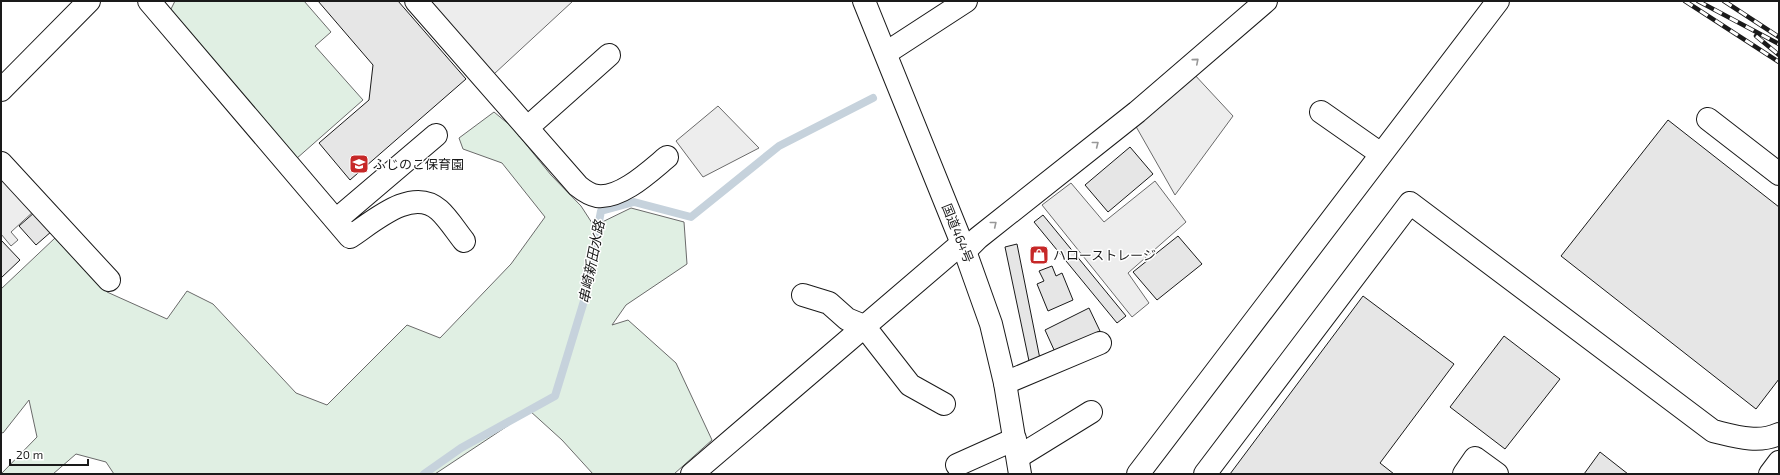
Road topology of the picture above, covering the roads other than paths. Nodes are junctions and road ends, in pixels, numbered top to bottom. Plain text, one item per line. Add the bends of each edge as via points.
1 (88, 1) edge
2 (149, 1) edge
3 (416, 1) edge
4 (864, 1) edge
5 (966, 1) edge
6 (1266, 1) edge
7 (1498, 1) edge
8 (886, 53) junction
9 (609, 55) dead end
10 (1, 90) edge
11 (1321, 112) dead end
12 (1708, 119) dead end
13 (527, 128) junction
14 (436, 135) dead end
15 (1381, 154) junction
16 (667, 157) dead end
17 (1, 163) edge
18 (1779, 174) edge
19 (336, 220) junction
20 (464, 241) dead end
21 (964, 247) junction
22 (109, 280) dead end
23 (803, 295) dead end
24 (864, 326) junction
25 (1100, 343) dead end
26 (1005, 383) junction
27 (944, 404) dead end
28 (1091, 412) dead end
29 (1779, 434) edge
30 (1017, 456) edge
31 (1779, 462) edge
32 (957, 465) dead end
33 (692, 474) edge
34 (1138, 474) edge
35 (1205, 474) edge
36 (1464, 474) edge
37 (1496, 474) edge
38 (1770, 474) edge

1 - 10 main road
2 - 19 main road
3 - 13 main road
4 - 8 main road, 国道464号
5 - 8 main road
21 -> 6 main road via 1137,112
7 - 15 main road
8 - 21 main road, 国道464号
9 - 13 main road
11 - 15 main road
12 - 18 main road
13 - 16 main road via 578,186 587,193 598,196 614,193 634,184
14 - 19 main road
15 - 34 main road
17 - 22 main road
19 - 20 main road via 350,237 400,205 415,201 429,203 439,210
21 - 24 main road
21 - 26 main road, 国道464号 via 991,324
23 - 24 main road via 829,303 847,319
24 - 27 main road via 910,385
24 - 33 main road
25 - 26 main road
26 - 30 main road, 国道464号
28 - 30 main road
29 - 35 main road via 1773,437 1745,439 1713,431 1410,203
30 - 32 main road
31 - 38 main road
36 - 37 main road via 1475,458

